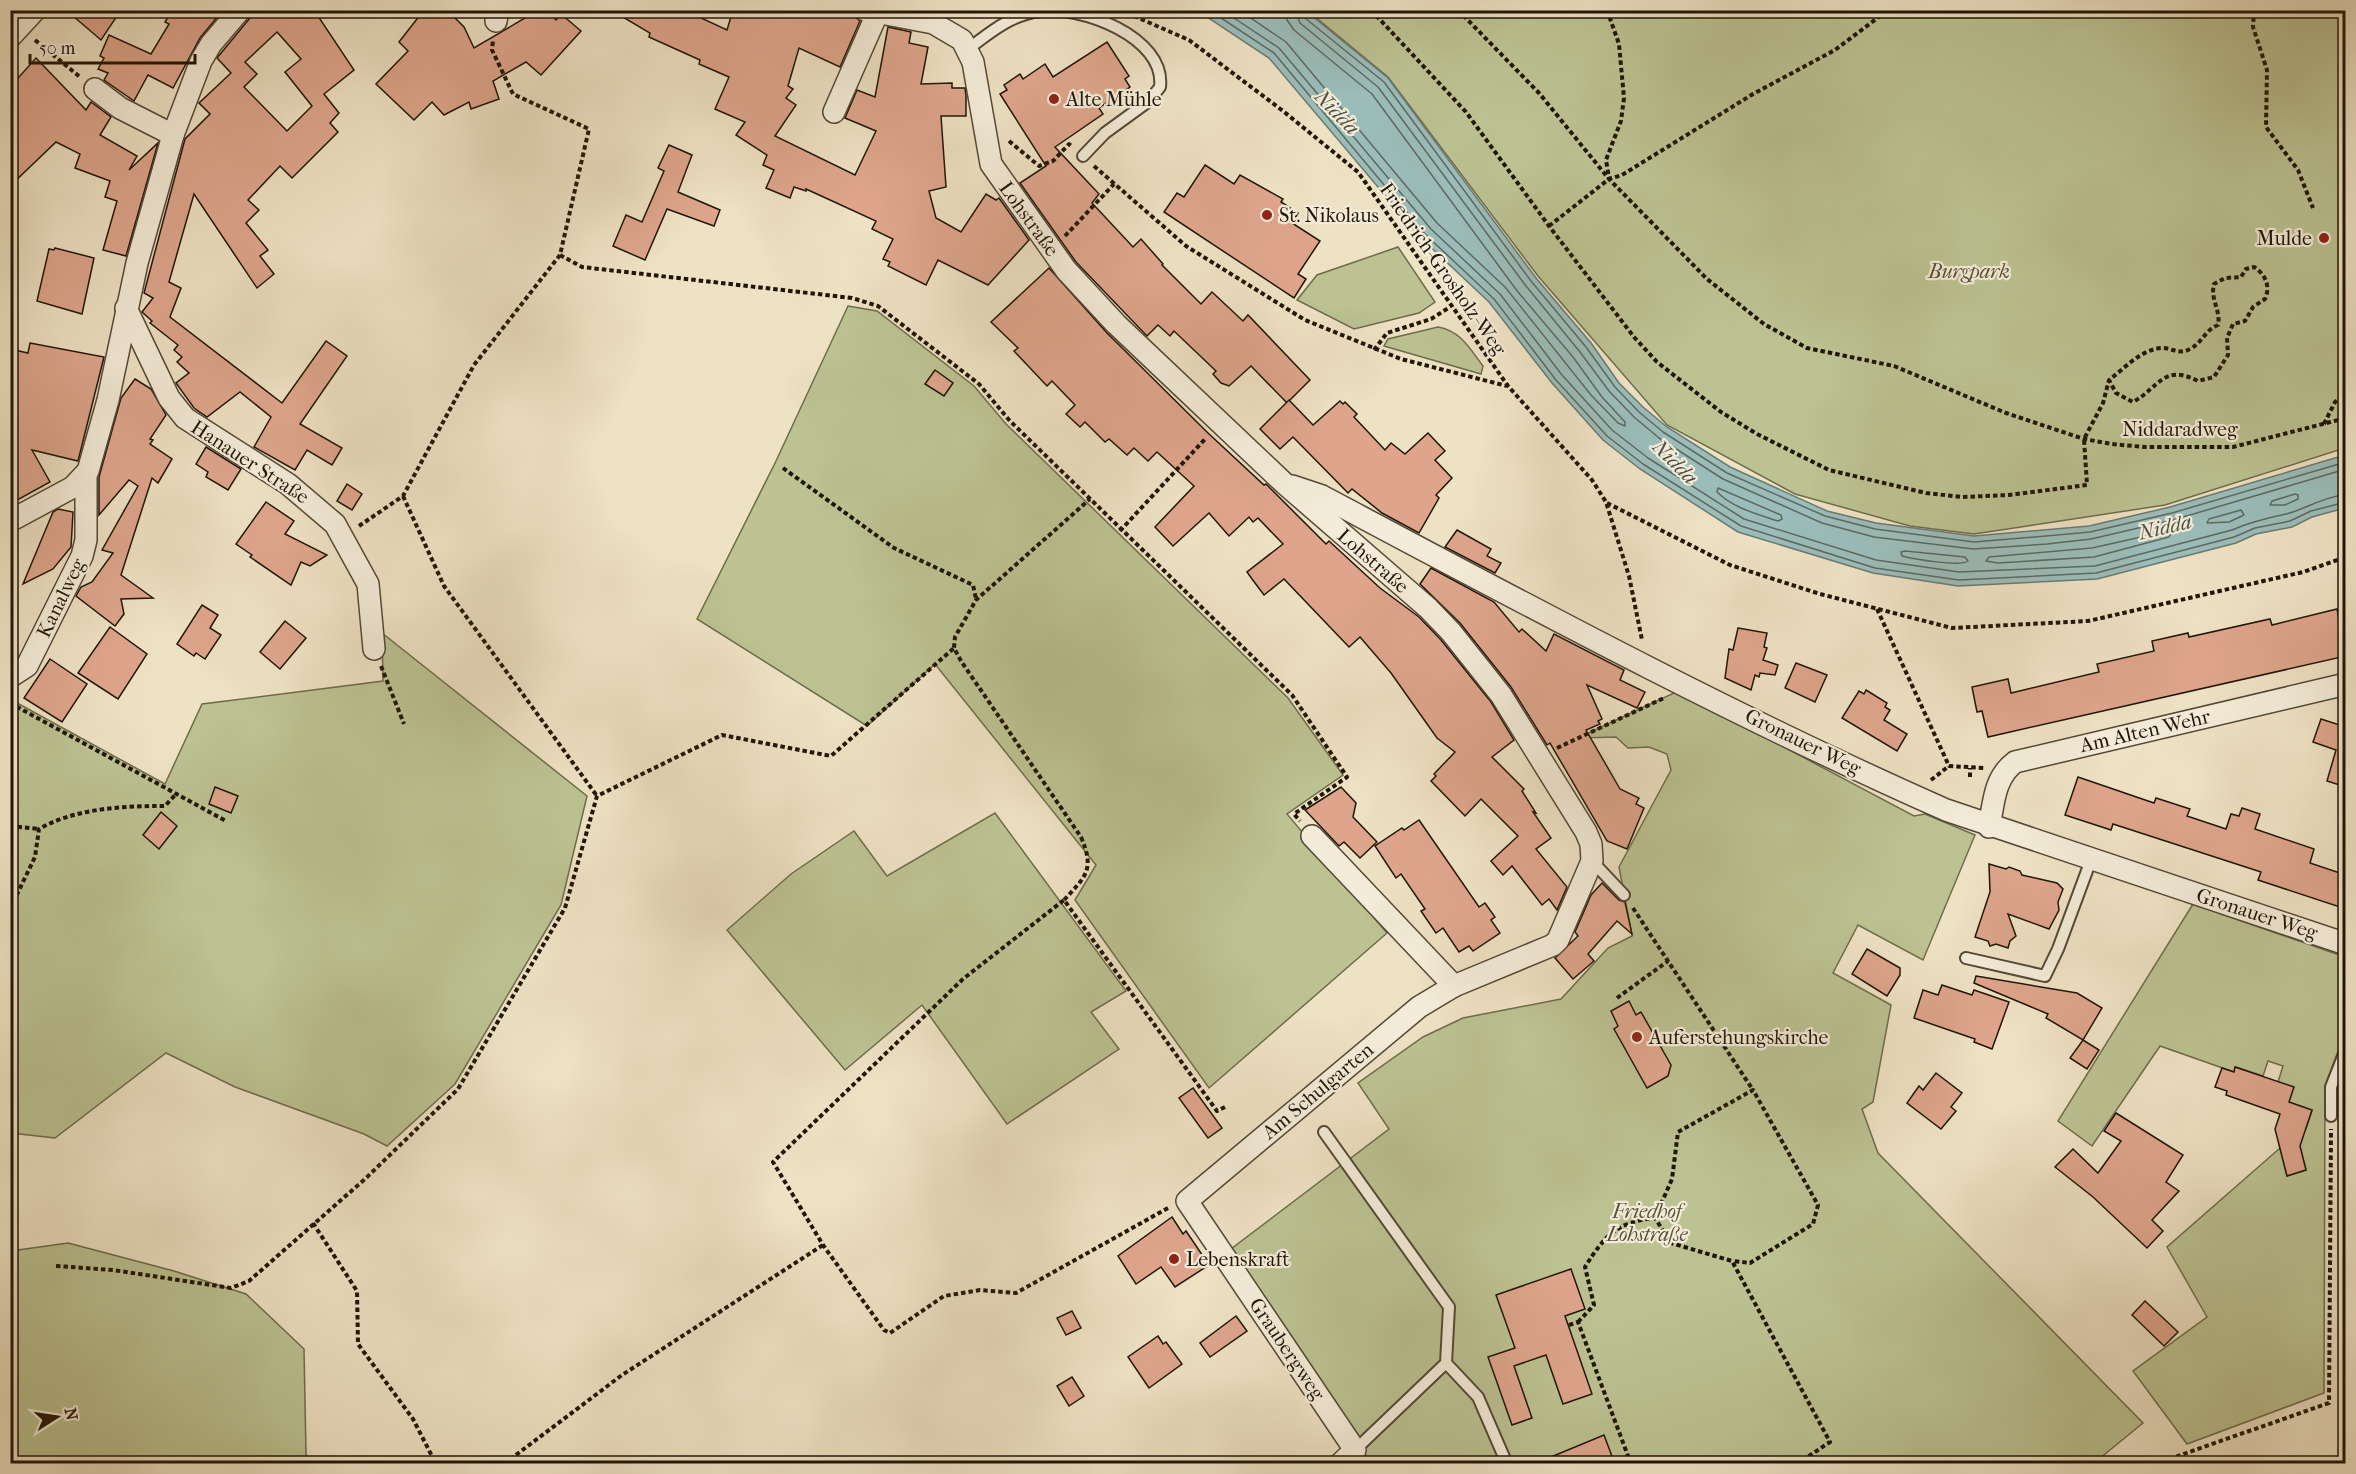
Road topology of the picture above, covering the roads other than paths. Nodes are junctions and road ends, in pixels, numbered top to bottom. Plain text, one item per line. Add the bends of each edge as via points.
1 (36, 10) edge
2 (240, 10) edge
3 (871, 12) edge
4 (14, 27) edge
5 (968, 50) junction
6 (95, 89) road end
7 (834, 112) dead end
8 (173, 135) junction
9 (1083, 156) road end
10 (126, 308) junction
11 (86, 474) junction
12 (1285, 484) junction
13 (10, 521) edge
14 (374, 649) road end
15 (12, 677) edge
16 (2342, 687) edge
17 (1989, 826) junction
18 (1312, 836) road end
19 (2091, 860) junction
20 (1592, 861) junction
21 (1624, 895) road end
22 (2346, 944) edge
23 (1966, 958) dead end
24 (1454, 986) junction
25 (2346, 1049) edge
26 (2331, 1116) road end
27 (1324, 1132) dead end
28 (1187, 1201) joint
29 (1446, 1363) junction
30 (1353, 1459) edge
31 (1507, 1464) edge

1 - 4 street
2 - 8 street via 201,61
3 - 5 street via 933,23 953,33
3 - 7 street
5 - 9 lane via 1005,20 1055,10 1110,24 1145,48 1159,70 1160,87 1149,101 1105,133
5 - 12 street, Lohstraße via 991,164 1047,245 1116,324
6 - 8 street via 120,108
8 - 10 street
10 - 11 street via 108,400
10 - 14 street, Hanauer Straße via 169,398 185,418 308,498 344,537 368,584
11 - 13 street via 73,487
11 - 15 street, Kanalweg via 86,540 82,556 27,666
12 - 17 street, Gronauer Weg via 1322,496 1886,784
12 - 20 street, Lohstraße via 1451,632 1501,694 1540,756 1586,832
16 - 17 street, Am Alten Wehr via 2023,759 2005,770 1998,783
17 - 19 street, Gronauer Weg
18 - 24 street
19 - 22 street, Gronauer Weg
19 - 23 lane via 2045,976
20 - 21 lane
20 - 24 street via 1553,945
24 - 28 street, Am Schulgarten via 1419,1006
25 - 26 lane via 2331,1087
27 - 29 lane via 1449,1307
28 - 30 street, Graubergweg
29 - 30 lane
29 - 31 lane via 1478,1397

